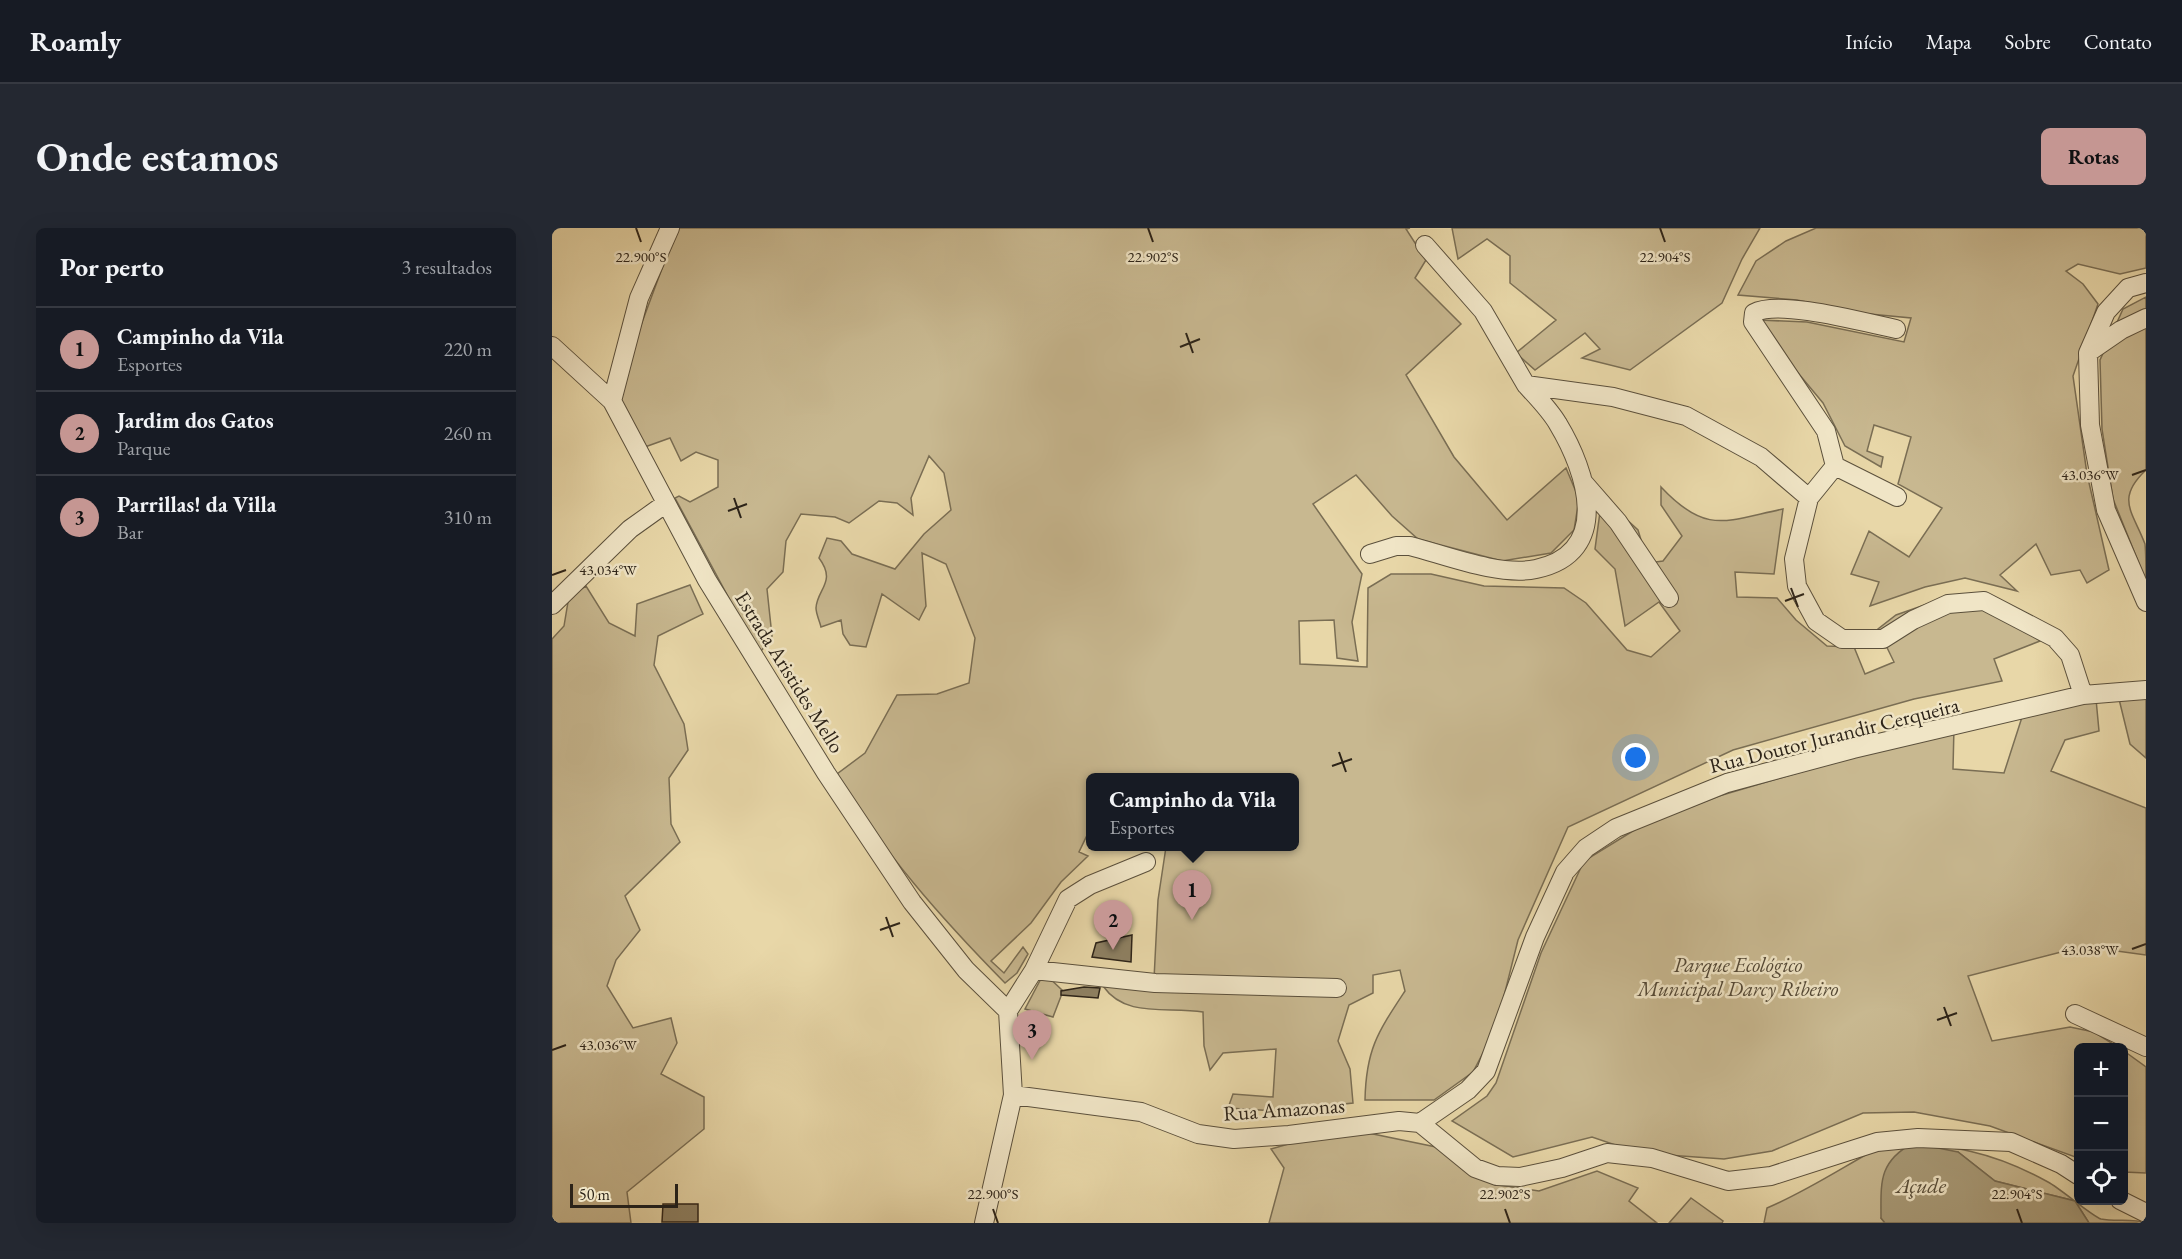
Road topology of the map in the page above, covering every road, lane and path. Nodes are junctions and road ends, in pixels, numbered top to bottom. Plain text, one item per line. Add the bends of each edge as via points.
1 (670, 228) edge
2 (1425, 245) dead end
3 (2146, 283) edge
4 (2146, 318) edge
5 (1896, 330) dead end
6 (552, 346) edge
7 (2088, 353) junction
8 (1526, 385) junction
9 (612, 401) junction
10 (1835, 466) junction
11 (1584, 483) junction
12 (1897, 497) dead end
13 (1809, 498) junction
14 (665, 504) junction
15 (1370, 554) dead end
16 (1669, 598) dead end
17 (2146, 602) edge
18 (552, 605) edge
19 (2146, 690) edge
20 (2083, 695) junction
21 (1146, 862) dead end
22 (1034, 970) junction
23 (1337, 988) dead end
24 (1008, 1011) junction
25 (2075, 1014) dead end
26 (2146, 1047) edge
27 (1012, 1095) junction
28 (1420, 1122) junction
29 (2074, 1172) edge
30 (2128, 1204) edge
31 (2146, 1213) edge
32 (984, 1223) edge

1 - 9 street via 639,298
2 - 8 street via 1484,311
3 - 7 street via 2128,288 2106,312
4 - 7 street
5 - 10 street via 1808,311 1765,308 1754,313 1753,322 1826,430
6 - 9 street, Estrada Aristides Mello
7 - 17 street via 2090,425 2106,510
8 - 11 street via 1557,421
8 - 13 street via 1613,397 1686,416 1761,457
9 - 14 street, Estrada Aristides Mello
10 - 12 street
10 - 13 street
11 - 15 street via 1588,513 1581,542 1556,563 1534,570 1498,568 1410,546
11 - 16 street via 1618,522
13 - 20 street via 1794,559 1797,586 1816,621 1842,639 1883,639 1948,604 1984,602 2055,638 2070,655
14 - 18 street via 630,529
14 - 24 street, Estrada Aristides Mello via 813,752 912,902 966,970
19 - 20 street, Rua Doutor Jurandir Cerqueira
20 - 28 street, Rua Doutor Jurandir Cerqueira via 1728,783 1616,828 1586,848 1565,872 1535,937 1486,1071 1468,1090
21 - 22 street via 1090,885 1068,899
22 - 23 street via 1155,983
22 - 24 street
24 - 27 street
25 - 26 street
27 - 28 street, Rua Amazonas via 1141,1112 1198,1134 1234,1139
27 - 32 street
28 - 29 street via 1475,1168 1497,1176 1520,1177 1607,1153 1652,1158 1728,1181 1771,1176 1877,1142 1918,1138 2011,1142
30 - 31 street

